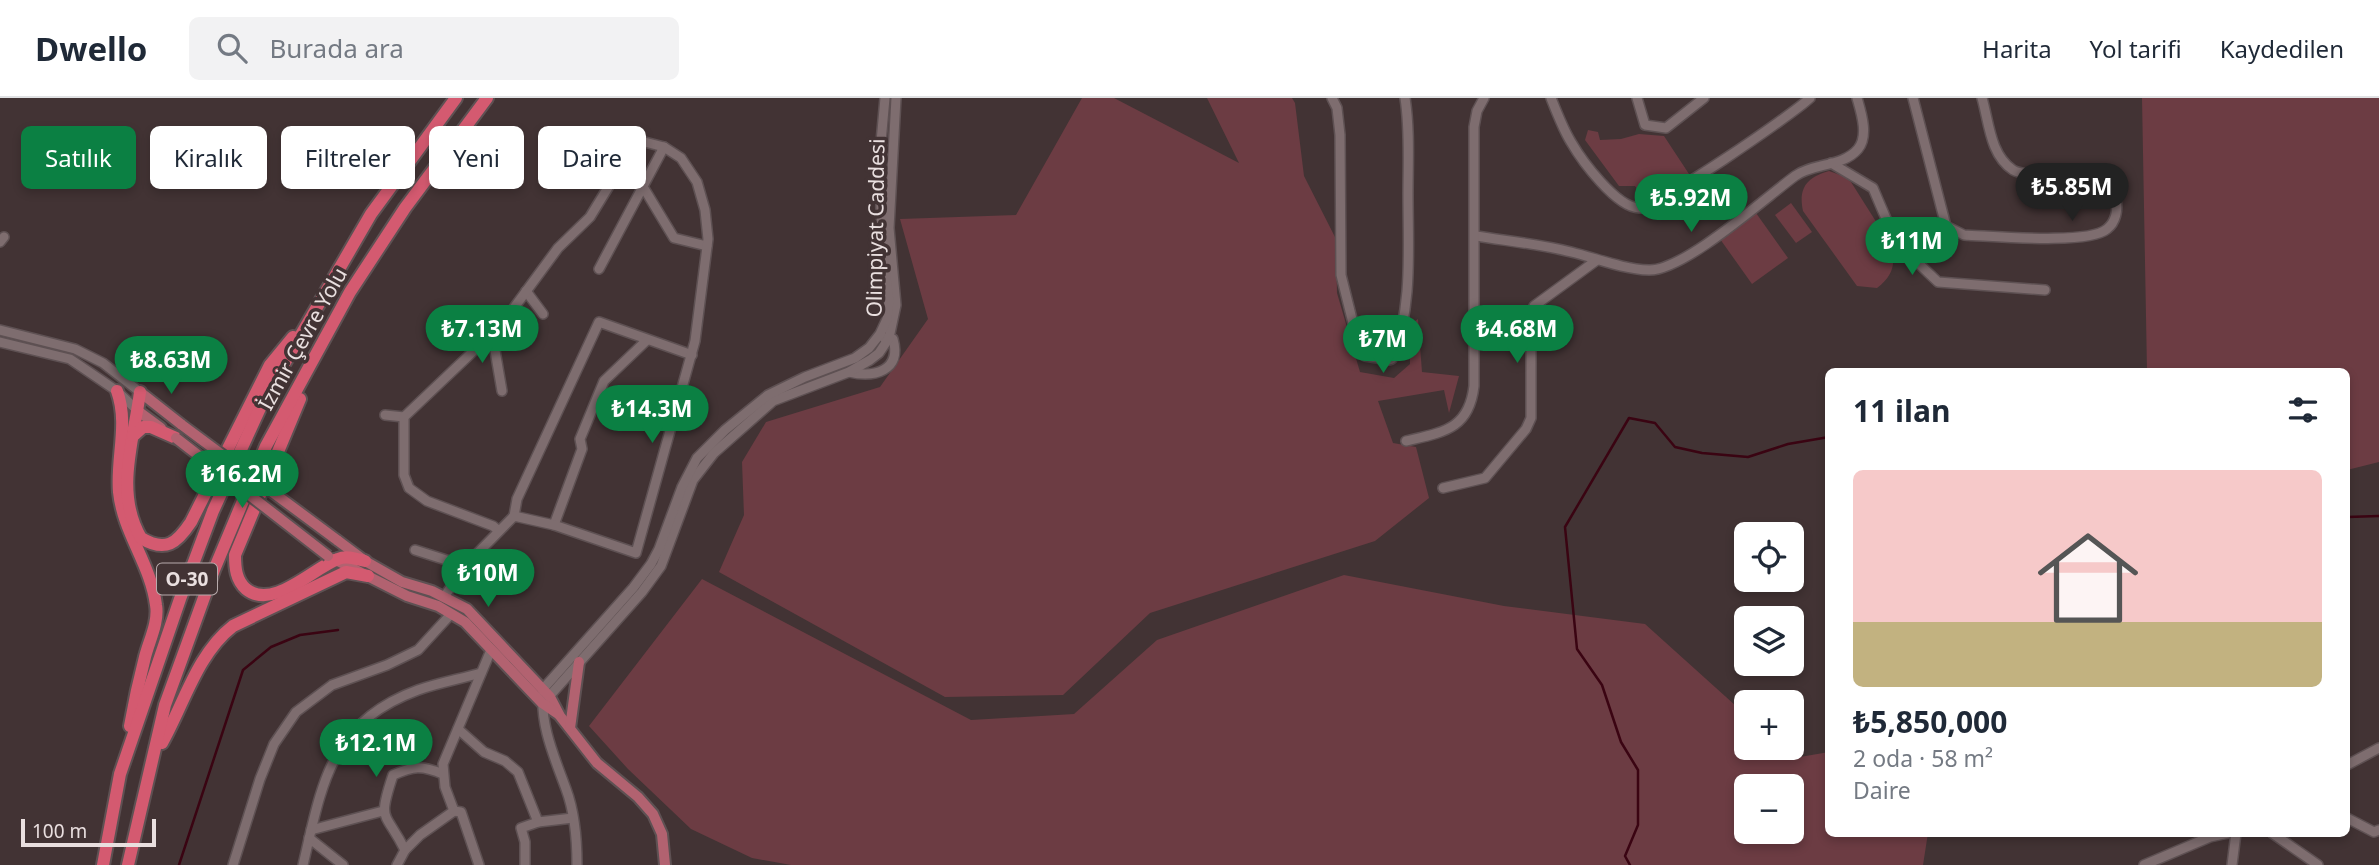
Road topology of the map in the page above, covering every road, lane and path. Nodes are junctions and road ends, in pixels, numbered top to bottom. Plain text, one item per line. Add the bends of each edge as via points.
1 (456, 98) edge
2 (487, 98) edge
3 (885, 98) edge
4 (896, 98) edge
5 (1332, 98) edge
6 (1405, 98) edge
7 (1484, 98) edge
8 (1551, 98) edge
9 (1637, 98) edge
10 (1704, 98) edge
11 (1810, 98) edge
12 (1857, 98) edge
13 (1913, 98) edge
14 (1982, 98) edge
15 (664, 147) junction
16 (1831, 163) junction
17 (646, 178) edge
18 (640, 189) edge
19 (644, 189) edge
20 (1476, 236) junction
21 (707, 246) junction
22 (1597, 260) junction
23 (599, 269) dead end
24 (2045, 290) dead end
25 (526, 291) junction
26 (315, 310) junction
27 (543, 313) dead end
28 (333, 322) junction
29 (0, 330) edge
30 (492, 333) junction
31 (889, 338) junction
32 (647, 340) junction
33 (0, 342) edge
34 (869, 348) junction
35 (692, 355) junction
36 (849, 372) junction
37 (117, 391) junction
38 (502, 391) dead end
39 (140, 392) junction
40 (134, 408) junction
41 (385, 415) dead end
42 (404, 417) junction
43 (128, 437) junction
44 (176, 438) junction
45 (1406, 440) dead end
46 (1443, 488) dead end
47 (514, 516) junction
48 (554, 525) junction
49 (499, 531) junction
50 (337, 540) junction
51 (415, 550) dead end
52 (337, 559) junction
53 (365, 561) junction
54 (465, 566) junction
55 (335, 576) junction
56 (368, 576) junction
57 (444, 597) junction
58 (451, 614) junction
59 (491, 650) junction
60 (579, 663) junction
61 (481, 673) junction
62 (545, 696) junction
63 (570, 728) junction
64 (458, 729) junction
65 (2379, 748) edge
66 (155, 755) junction
67 (2350, 763) edge
68 (120, 774) junction
69 (443, 774) junction
70 (383, 811) junction
71 (454, 811) junction
72 (573, 818) junction
73 (2350, 820) edge
74 (538, 822) junction
75 (2379, 830) edge
76 (310, 834) junction
77 (2210, 837) edge
78 (2236, 837) edge
79 (2278, 837) edge
80 (405, 850) junction
81 (103, 865) edge
82 (128, 865) edge
83 (233, 865) edge
84 (303, 865) edge
85 (343, 865) edge
86 (397, 865) edge
87 (479, 865) edge
88 (525, 865) edge
89 (577, 865) edge
90 (665, 865) edge
91 (2144, 865) edge
92 (2232, 865) edge
93 (2318, 865) edge

1 - 26 highway, İzmir Çevre Yolu / O-30 via 371,214
2 - 28 highway, İzmir Çevre Yolu / O-30 via 405,208
3 - 34 street, Olimpiyat Caddesi via 879,164 889,301 887,319
4 - 31 street, Olimpiyat Caddesi via 889,228 896,304
5 - 6 street via 1340,135 1341,275 1360,351 1388,360 1397,345 1408,274
7 - 20 street via 1474,127
8 - 11 street via 1571,142 1595,174 1613,196 1636,208 1647,207 1701,174
9 - 10 street via 1645,125 1666,128
12 - 16 street via 1864,142 1857,152
13 - 14 street via 1946,226 1953,231 2085,238 2109,228 2116,215 2116,199 2104,178 2090,173 2015,172 1997,156
15 - 17 street
15 - 21 street via 681,158 697,182 705,210
15 - 25 street via 637,140 590,217 558,248
16 - 22 street via 1798,173 1730,228 1667,267 1649,270
16 - 24 street via 1874,188 1896,242 1938,282
18 - 23 street
19 - 21 street via 674,238
20 - 22 street
20 - 45 street via 1472,404 1454,426
21 - 35 street
22 - 46 street via 1534,306 1531,418 1526,429 1485,478
25 - 27 street
25 - 30 street
26 - 43 highway via 270,365 191,522 169,545 150,544 135,528 128,497
26 - 68 highway, İzmir Çevre Yolu / O-30 via 266,395 213,511
28 - 52 highway via 250,515 235,566 243,586 260,596 272,595
28 - 66 highway, İzmir Çevre Yolu / O-30 via 266,446 214,569 165,705
29 - 39 street via 75,349 103,363
30 - 38 street
30 - 42 street
31 - 34 street
31 - 36 street, Olimpiyat Caddesi via 879,353
31 - 36 street via 896,352 887,367 872,375
32 - 35 street
32 - 47 street via 599,322 517,499
32 - 48 street via 604,381 580,439 582,449
33 - 37 street via 70,359
34 - 62 street, Olimpiyat Caddesi via 768,395 698,458 651,564
35 - 48 street via 636,553
36 - 60 street, Olimpiyat Caddesi via 773,401 714,453 693,480 662,566
37 - 40 street
37 - 43 highway
39 - 40 highway
39 - 50 main road, bridge
40 - 43 highway
40 - 44 main road
41 - 42 street
42 - 49 street via 404,475 409,488 427,501
43 - 44 highway via 151,427
43 - 68 highway via 118,463 119,496 157,606
44 - 52 main road, bridge
47 - 48 street
47 - 49 street
49 - 54 street
50 - 52 highway
50 - 53 main road
51 - 54 street
52 - 53 highway
52 - 55 highway
52 - 56 main road
53 - 57 main road via 402,582
54 - 57 street
55 - 56 highway via 346,572
55 - 66 highway via 220,636
56 - 58 main road
57 - 62 main road via 467,610
58 - 59 main road
58 - 83 street via 418,650 332,685 296,712 274,744
59 - 61 street
59 - 62 main road
60 - 62 street, Olimpiyat Caddesi
60 - 63 main road
61 - 64 street
61 - 76 street via 419,690 366,717 338,748
62 - 63 main road
62 - 72 street via 546,733
63 - 90 main road via 597,763 653,814 662,834
64 - 69 street
64 - 74 street via 484,752 518,772
65 - 67 street
66 - 82 highway, İzmir Çevre Yolu / O-30
68 - 81 highway, İzmir Çevre Yolu / O-30
69 - 70 street via 411,767 393,775
69 - 71 street
70 - 76 street
70 - 80 street
71 - 80 street
71 - 87 street via 461,812
72 - 74 street
72 - 89 street
73 - 75 street via 2374,832
74 - 88 street via 521,828
76 - 84 street
76 - 85 street
77 - 91 street
78 - 92 street
79 - 93 street
80 - 86 street

